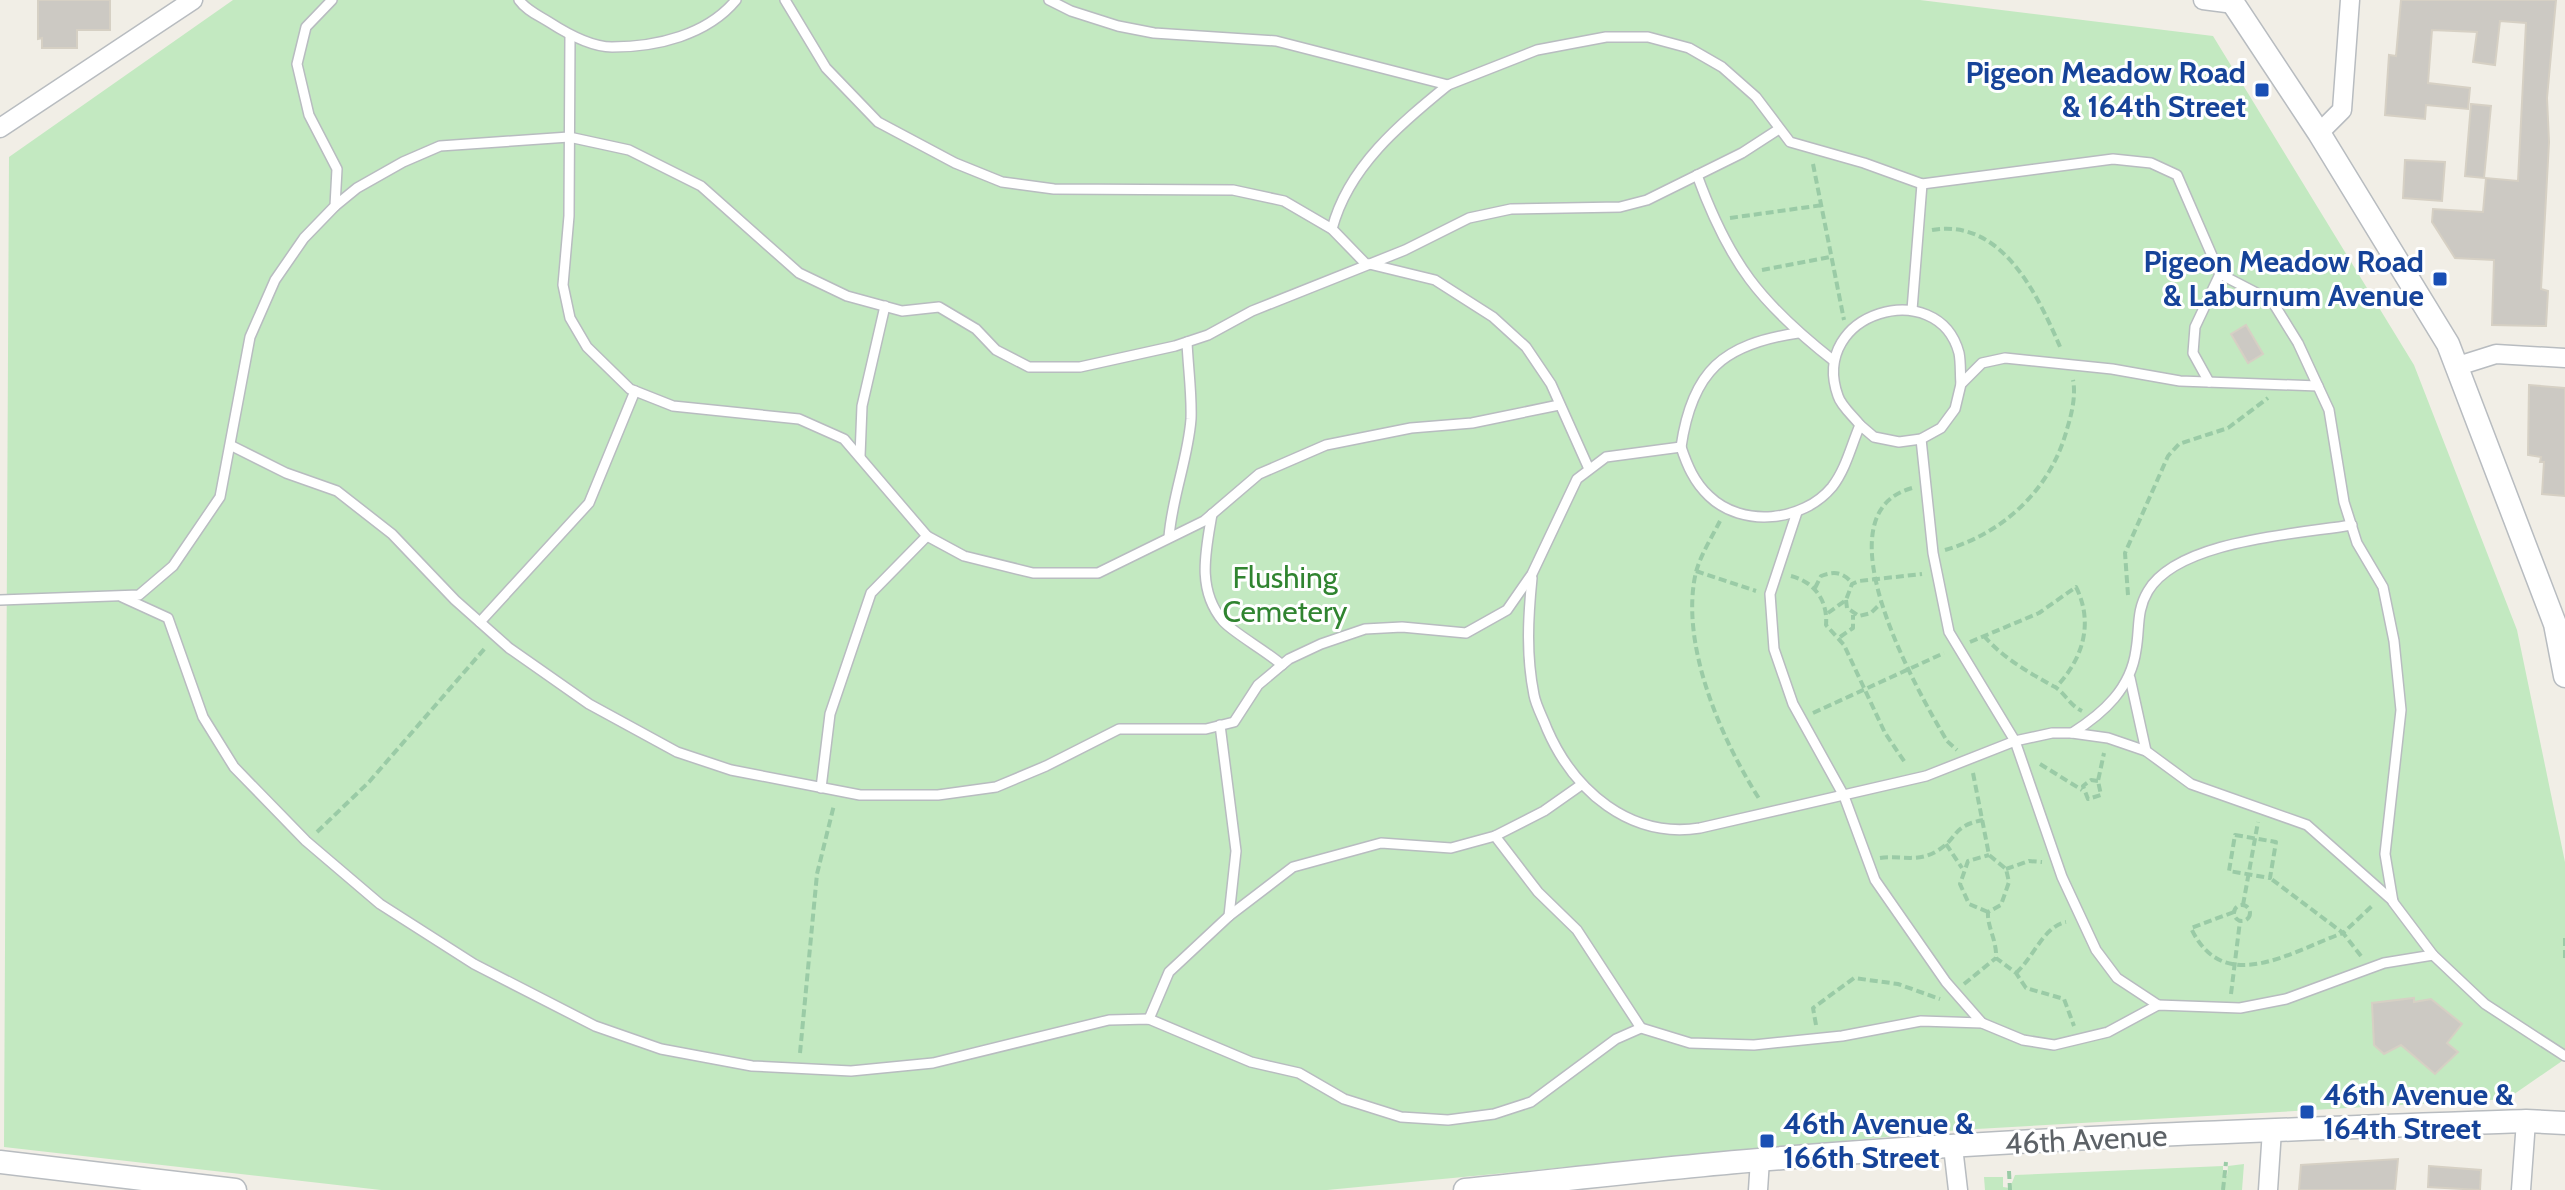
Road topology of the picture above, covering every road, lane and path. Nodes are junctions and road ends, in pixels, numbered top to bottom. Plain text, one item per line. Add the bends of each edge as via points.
1 (193, 0) edge
2 (332, 0) edge
3 (519, 0) edge
4 (736, 0) edge
5 (785, 0) edge
6 (1049, 0) edge
7 (2203, 0) edge
8 (2350, 0) edge
9 (2233, 1) edge
10 (570, 35) junction
11 (1448, 85) junction
12 (0, 128) edge
13 (1779, 129) junction
14 (2319, 133) junction
15 (569, 137) junction
16 (1810, 150) junction
17 (1697, 175) junction
18 (1922, 184) junction
19 (1823, 205) junction
20 (335, 206) junction
21 (1713, 221) junction
22 (1332, 229) junction
23 (1918, 233) junction
24 (1830, 257) junction
25 (1365, 263) junction
26 (1743, 273) junction
27 (2220, 274) junction
28 (885, 306) junction
29 (1912, 310) junction
30 (1847, 332) junction
31 (1798, 333) junction
32 (1187, 342) junction
33 (2565, 358) edge
34 (1834, 361) junction
35 (2067, 363) junction
36 (2458, 366) junction
37 (2209, 382) junction
38 (2279, 383) junction
39 (1961, 384) junction
40 (2318, 386) junction
41 (635, 391) junction
42 (1559, 405) junction
43 (1860, 425) junction
44 (1921, 439) junction
45 (232, 446) junction
46 (1681, 447) junction
47 (860, 456) junction
48 (1589, 469) junction
49 (1727, 508) junction
50 (1797, 512) junction
51 (1212, 514) junction
52 (2352, 525) junction
53 (927, 536) junction
54 (1169, 537) junction
55 (1933, 553) junction
56 (1696, 571) junction
57 (1937, 572) junction
58 (1532, 574) junction
59 (1777, 574) junction
60 (1852, 584) junction
61 (1815, 588) junction
62 (1770, 594) junction
63 (122, 597) junction
64 (0, 600) edge
65 (1846, 600) junction
66 (1882, 601) dead end
67 (2138, 612) junction
68 (1827, 614) junction
69 (1853, 615) junction
70 (480, 622) junction
71 (495, 636) junction
72 (1984, 636) dead end
73 (1840, 638) junction
74 (1282, 665) junction
75 (2565, 676) edge
76 (2130, 678) junction
77 (2099, 716) junction
78 (1220, 725) junction
79 (2072, 733) junction
80 (2015, 741) junction
81 (2146, 751) junction
82 (2104, 753) dead end
83 (2022, 763) junction
84 (1926, 776) junction
85 (2098, 781) junction
86 (1581, 785) junction
87 (821, 788) junction
88 (2082, 790) junction
89 (838, 791) junction
90 (1844, 796) junction
91 (2260, 808) junction
92 (1768, 812) junction
93 (1983, 820) dead end
94 (1495, 836) junction
95 (2255, 838) junction
96 (306, 841) junction
97 (1946, 844) junction
98 (1989, 855) dead end
99 (1868, 864) junction
100 (2057, 864) junction
101 (1962, 868) junction
102 (2006, 869) dead end
103 (2249, 874) junction
104 (2270, 878) junction
105 (2393, 902) junction
106 (2243, 905) junction
107 (2372, 906) dead end
108 (1988, 912) dead end
109 (2234, 912) junction
110 (1229, 916) junction
111 (2082, 920) junction
112 (2240, 921) junction
113 (2343, 933) junction
114 (2565, 938) edge
115 (2433, 955) junction
116 (1996, 958) dead end
117 (2565, 959) edge
118 (2235, 967) junction
119 (2370, 968) junction
120 (2016, 973) dead end
121 (1956, 993) junction
122 (2158, 1005) junction
123 (2229, 1008) junction
124 (1149, 1019) junction
125 (1982, 1023) junction
126 (1641, 1028) junction
127 (1821, 1038) junction
128 (2565, 1056) edge
129 (799, 1068) junction
130 (2526, 1121) junction
131 (2564, 1121) edge
132 (2272, 1130) junction
133 (1953, 1147) junction
134 (1760, 1160) junction
135 (0, 1162) edge
136 (2226, 1162) dead end
137 (2009, 1171) dead end
138 (1504, 1188) edge
139 (232, 1190) edge
140 (1465, 1190) edge
141 (1758, 1190) edge
142 (1958, 1190) edge
143 (2010, 1190) edge
144 (2223, 1190) edge
145 (2268, 1190) edge
146 (2521, 1190) edge

1 - 12 street
2 - 20 lane via 306,27 297,64 309,115 337,169
3 - 10 lane
4 - 10 lane via 724,15 686,37 610,48
5 - 22 lane via 826,68 878,122 955,163 1002,182 1054,189 1233,190 1284,201
6 - 11 lane via 1118,26 1276,41
7 - 9 street
8 - 14 street via 2342,110
9 - 14 street
10 - 15 lane
11 - 13 lane via 1537,50 1606,37 1648,37 1689,48 1715,62 1742,82
11 - 22 lane via 1399,125 1364,165 1338,205
13 - 16 lane via 1790,142
13 - 17 lane
14 - 36 street
15 - 20 lane via 440,146 368,182
15 - 28 lane via 629,150 701,186 799,273 847,296
15 - 41 lane via 565,302 587,347
16 - 18 lane
16 - 19 path
17 - 21 lane
17 - 25 lane via 1620,207 1522,208 1469,218
18 - 23 lane
18 - 27 lane via 2113,159 2151,163 2177,175
19 - 21 path
19 - 24 path
20 - 45 lane via 275,280 250,337
21 - 26 lane
22 - 25 lane
23 - 29 lane
23 - 35 path via 1945,228 1980,237 2013,260 2037,296
24 - 26 path
24 - 30 path
25 - 32 lane
25 - 42 lane via 1435,280 1493,317 1526,347
26 - 31 lane
27 - 37 lane via 2195,327 2193,353
27 - 40 lane via 2272,301
28 - 32 lane via 902,311 939,307 976,329 996,350 1029,367 1080,367
28 - 47 lane via 862,406
29 - 30 lane via 1876,312
29 - 39 lane via 1940,325 1958,352
30 - 34 lane
31 - 34 lane
31 - 46 lane via 1760,339 1721,358 1697,388
32 - 54 lane via 1191,418
33 - 36 street via 2496,354
34 - 43 lane via 1838,397
35 - 37 lane
35 - 39 lane via 2005,358 1982,363
35 - 55 path via 2074,384 2072,412 2044,479 2002,524
36 - 75 street via 2555,624
37 - 38 lane
38 - 40 lane
38 - 67 path via 2248,415 2228,428 2179,444 2168,456 2125,553 2128,595
39 - 44 lane via 1955,409 1941,428
40 - 52 lane via 2329,410
41 - 47 lane via 673,406 799,419 844,439
41 - 70 lane via 589,503
42 - 48 lane
42 - 51 lane via 1326,445 1259,474
43 - 44 lane via 1874,437
43 - 50 lane via 1830,489
44 - 55 lane
45 - 63 lane via 220,497 173,566 139,595
45 - 70 lane via 337,491 392,534
46 - 48 lane via 1606,457
46 - 49 lane via 1689,470 1709,496
47 - 53 lane
48 - 58 lane via 1577,479
49 - 50 lane via 1754,517
49 - 56 path
50 - 59 lane
51 - 54 lane
51 - 74 lane via 1203,566 1209,596 1224,622
52 - 67 lane via 2284,533 2172,567 2149,588
52 - 105 lane via 2383,587 2394,641 2401,710 2385,854
53 - 54 lane via 964,556 1033,573 1098,573
53 - 87 lane via 871,593 830,714
55 - 57 lane
56 - 62 path
56 - 92 path via 1694,614 1702,670 1728,746
57 - 60 path
57 - 80 lane via 1949,632
58 - 74 lane via 1507,610 1466,633 1365,629
58 - 86 lane via 1526,635 1534,698 1556,750
59 - 61 path
59 - 62 lane
60 - 61 path via 1833,572 1821,576
60 - 65 path
61 - 68 path
62 - 90 lane via 1774,649 1793,704
63 - 64 lane
63 - 96 lane via 168,618 211,730 234,767
65 - 68 path
65 - 69 path
66 - 69 path via 1871,613
67 - 76 lane
68 - 73 path via 1830,632
69 - 73 path via 1853,628
70 - 71 lane
71 - 87 lane via 589,704 677,752 731,770
71 - 96 path via 369,782
72 - 77 path via 2012,662 2056,687 2073,706
73 - 84 path via 1885,733 1904,763
74 - 78 lane via 1258,685 1234,722
76 - 77 lane
76 - 81 lane
77 - 79 lane
78 - 89 lane via 1119,729 996,787 938,795
78 - 110 lane via 1236,851
79 - 80 lane
79 - 81 lane
80 - 83 lane
80 - 84 lane
81 - 91 lane via 2191,784
82 - 85 path
83 - 88 path via 2035,761
83 - 100 lane
84 - 90 lane
85 - 88 path via 2087,781
85 - 88 path via 2102,791 2095,799
86 - 92 lane via 1593,798 1636,822 1674,832
86 - 94 lane
87 - 89 lane
89 - 129 path via 817,874
90 - 92 lane
90 - 99 lane
91 - 95 path
91 - 105 lane via 2307,825
93 - 97 path via 1961,826
94 - 110 lane via 1451,848 1381,843 1339,853 1293,867
94 - 126 lane via 1538,892 1577,930
95 - 103 path
95 - 103 path via 2235,835 2229,871
95 - 104 path via 2276,842
96 - 129 lane via 380,904 474,964 580,1020 661,1049 752,1066
97 - 99 path via 1914,859 1887,857
97 - 101 path
98 - 101 path via 1975,856
99 - 121 lane
100 - 102 path via 2029,861
100 - 111 lane
101 - 108 path via 1963,895 1975,909
103 - 104 path
103 - 106 path
104 - 113 path
105 - 115 lane
106 - 109 path
106 - 112 path via 2250,914
107 - 113 path
109 - 112 path
109 - 118 path via 2191,928 2205,952
110 - 124 lane via 1169,972
111 - 120 path via 2050,929
111 - 122 lane via 2117,978
112 - 118 path
113 - 118 path
113 - 119 path
114 - 117 path
115 - 119 lane
115 - 128 lane via 2485,1004
116 - 121 path
118 - 123 path
119 - 123 lane via 2286,999
121 - 125 lane
121 - 127 path via 1936,1001 1898,984 1854,978 1813,1008
122 - 123 lane
122 - 125 lane via 2108,1032 2054,1045 2023,1040
124 - 126 lane via 1251,1062 1299,1073 1344,1099 1401,1117 1448,1120 1531,1102 1616,1039
124 - 129 lane via 1109,1020 933,1063 851,1071
125 - 127 lane via 1921,1021
126 - 127 lane via 1690,1043 1754,1045
130 - 131 street, 46th Avenue
130 - 132 street, 46th Avenue
130 - 146 street
132 - 133 street, 46th Avenue
132 - 145 street
133 - 134 street, 46th Avenue
133 - 142 street
134 - 138 street, 46th Avenue
134 - 141 street
135 - 139 street
136 - 144 path
137 - 143 path
138 - 140 street, 46th Avenue

